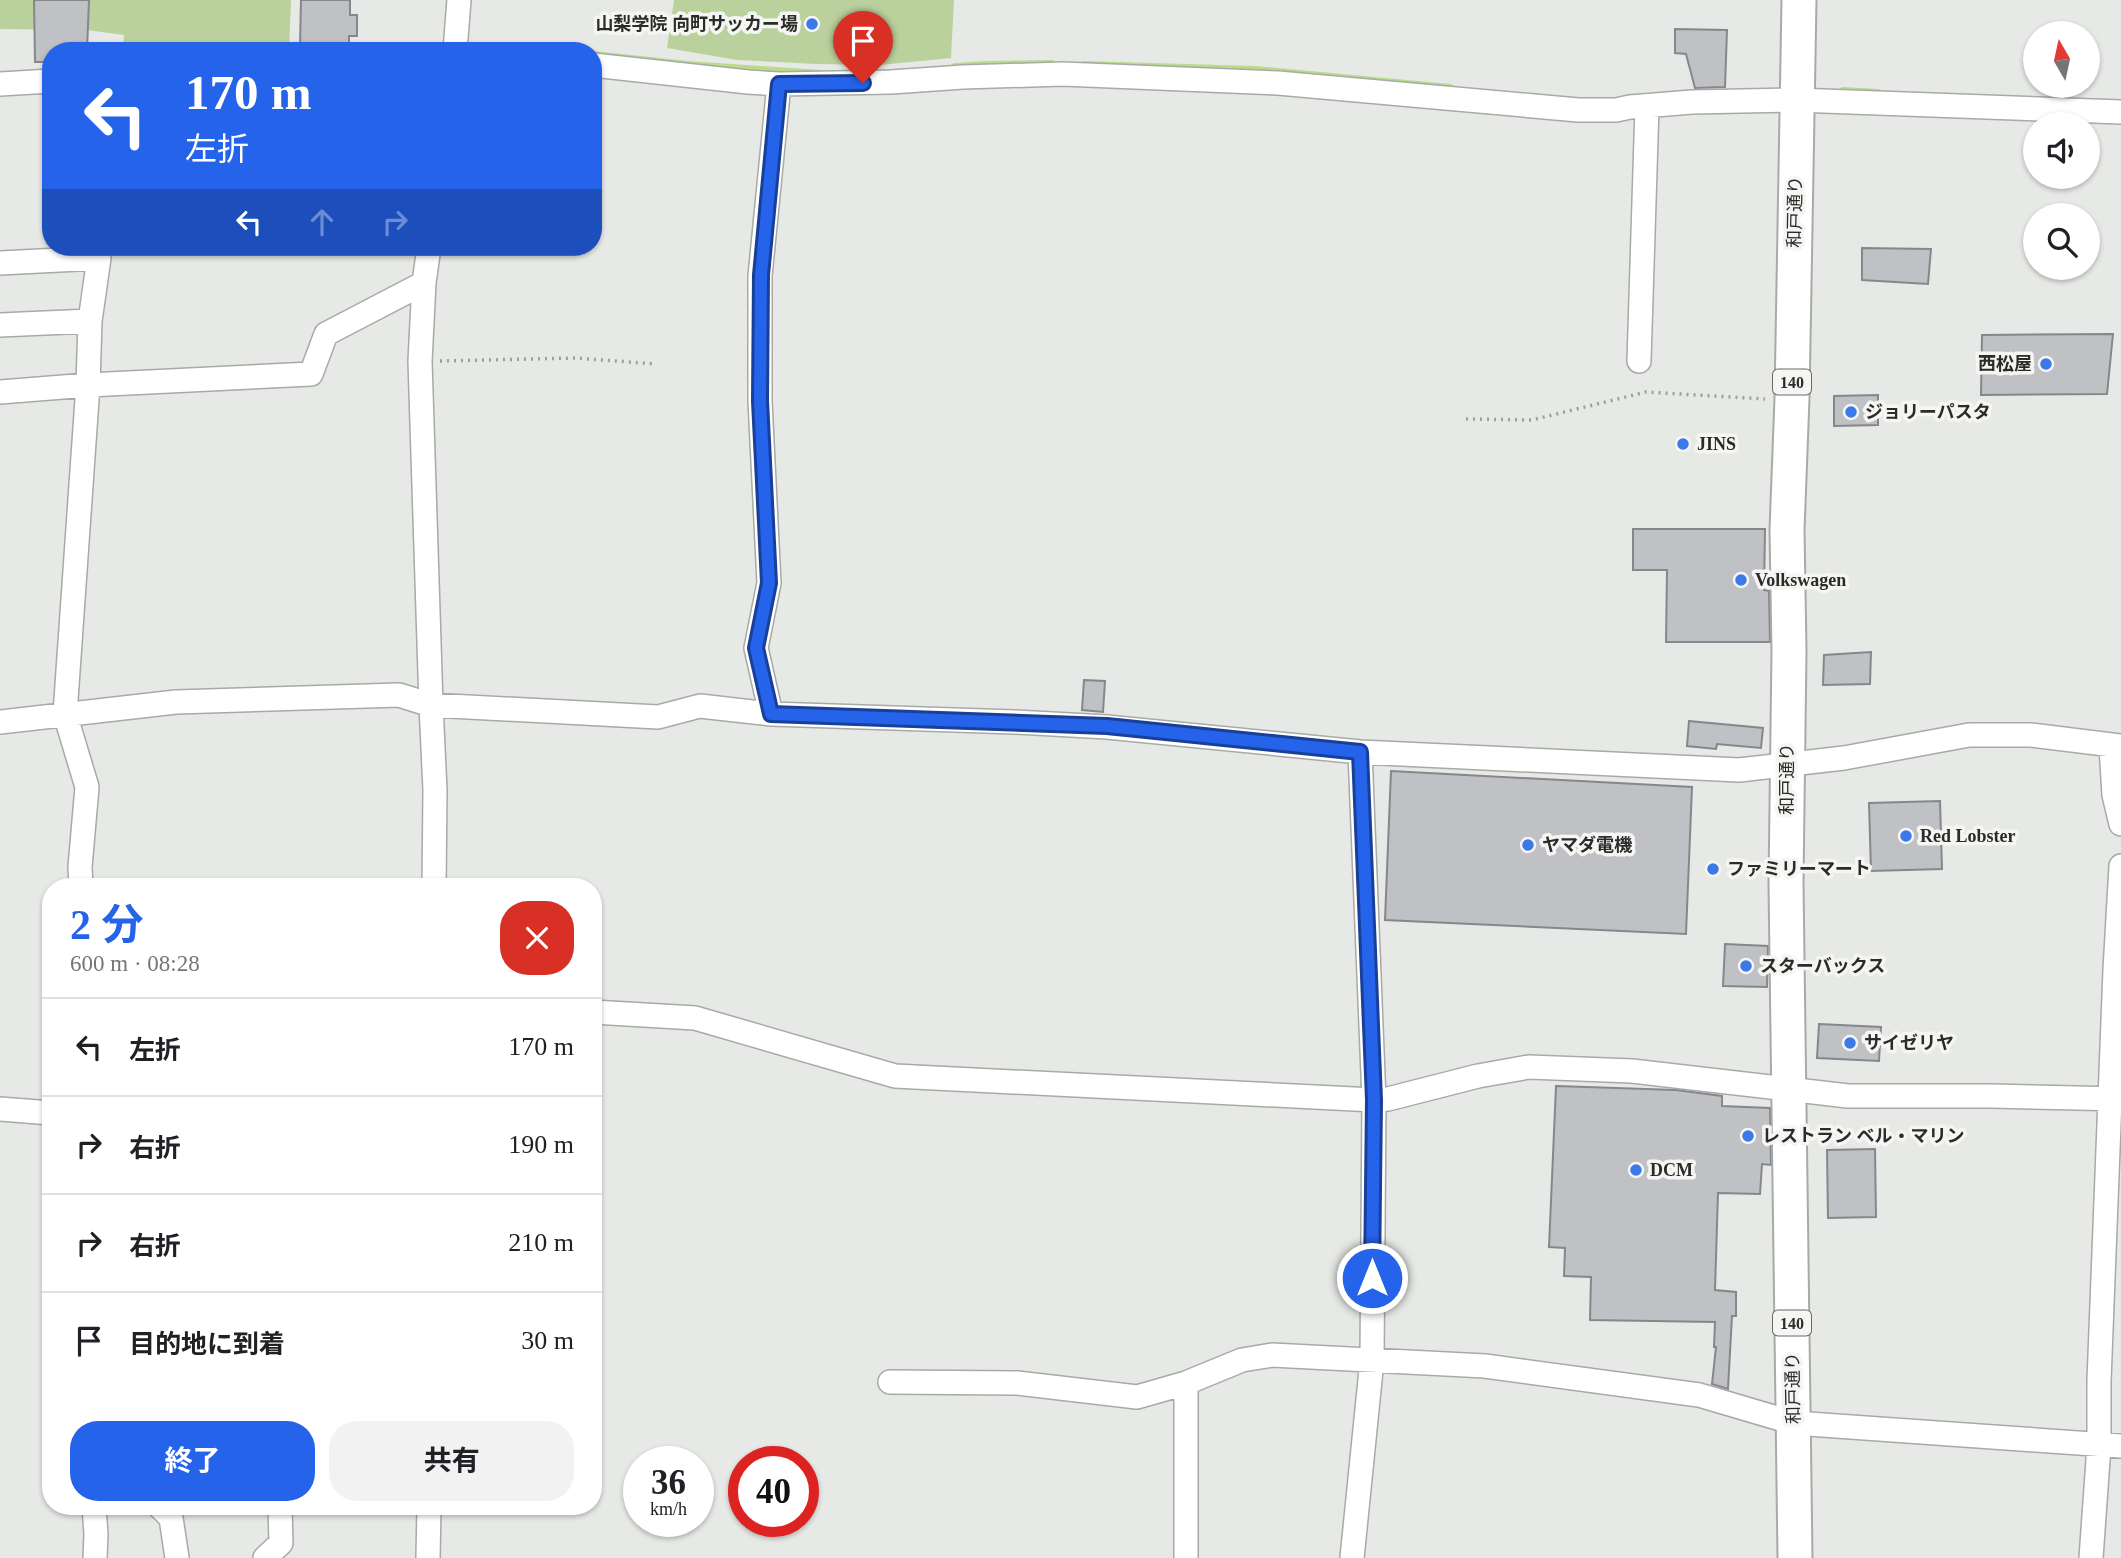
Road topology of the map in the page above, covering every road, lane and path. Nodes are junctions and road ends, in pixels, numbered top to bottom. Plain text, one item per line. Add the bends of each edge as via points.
1 (459, 0) edge
2 (1799, 0) edge
3 (456, 42) edge
4 (602, 66) edge
5 (42, 82) edge
6 (779, 84) junction
7 (0, 85) edge
8 (1796, 100) junction
9 (1647, 106) junction
10 (2121, 112) edge
11 (428, 256) edge
12 (0, 263) edge
13 (424, 283) junction
14 (90, 321) junction
15 (0, 325) edge
16 (420, 361) junction
17 (1640, 361) dead end
18 (656, 364) dead end
19 (88, 385) junction
20 (0, 393) edge
21 (1792, 398) junction
22 (1466, 419) dead end
23 (431, 705) junction
24 (65, 714) junction
25 (771, 714) junction
26 (0, 722) edge
27 (2116, 746) edge
28 (1360, 752) junction
29 (1787, 764) junction
30 (2121, 824) edge
31 (2121, 866) edge
32 (81, 878) edge
33 (434, 878) edge
34 (602, 1013) edge
35 (1788, 1088) junction
36 (2116, 1099) edge
37 (1374, 1100) junction
38 (0, 1109) edge
39 (42, 1112) edge
40 (1372, 1360) junction
41 (890, 1382) dead end
42 (1186, 1383) junction
43 (1794, 1423) junction
44 (2110, 1446) edge
45 (95, 1515) edge
46 (168, 1515) edge
47 (280, 1515) edge
48 (429, 1515) edge
49 (95, 1558) edge
50 (177, 1558) edge
51 (265, 1558) edge
52 (428, 1558) edge
53 (1186, 1558) edge
54 (1352, 1558) edge
55 (1795, 1558) edge
56 (2091, 1558) edge

1 - 3 street
2 - 8 highway, 和戸通り / 140
4 - 6 street
5 - 7 street
6 - 9 street via 1063,74 1278,83 1578,110
6 - 25 street via 761,275 760,401 769,583 756,648
8 - 9 street
8 - 10 street
8 - 21 highway, 和戸通り / 140
9 - 17 street
11 - 13 street
12 - 14 street via 99,258
13 - 16 street
13 - 19 street via 326,334 311,374
14 - 15 street
14 - 19 street
16 - 18 path via 575,358
16 - 23 street
19 - 20 street
19 - 24 street
21 - 22 path via 1646,392 1532,420
21 - 29 highway, 和戸通り / 140
23 - 24 street via 399,695 176,702
23 - 25 street via 658,716 700,706
23 - 33 street
24 - 26 street
24 - 32 street via 87,787
25 - 28 street via 1107,726
27 - 29 street via 2031,735 1969,735
27 - 30 street via 2114,795
28 - 29 street via 1739,770
28 - 37 street
29 - 35 highway, 和戸通り / 140
31 - 36 street
34 - 37 street via 695,1018 895,1076
35 - 36 street via 1848,1096
35 - 37 street via 1632,1071 1529,1067
35 - 43 highway, 和戸通り / 140
36 - 44 street via 2099,1369
37 - 40 street
38 - 39 street
40 - 42 street via 1272,1355 1242,1360
40 - 43 street via 1485,1366 1699,1395
40 - 54 street
41 - 42 street via 1017,1383 1137,1397
42 - 53 street
43 - 44 street
43 - 55 highway, 和戸通り / 140
44 - 56 street
45 - 49 street
46 - 50 street
47 - 51 street via 281,1543
48 - 52 street

